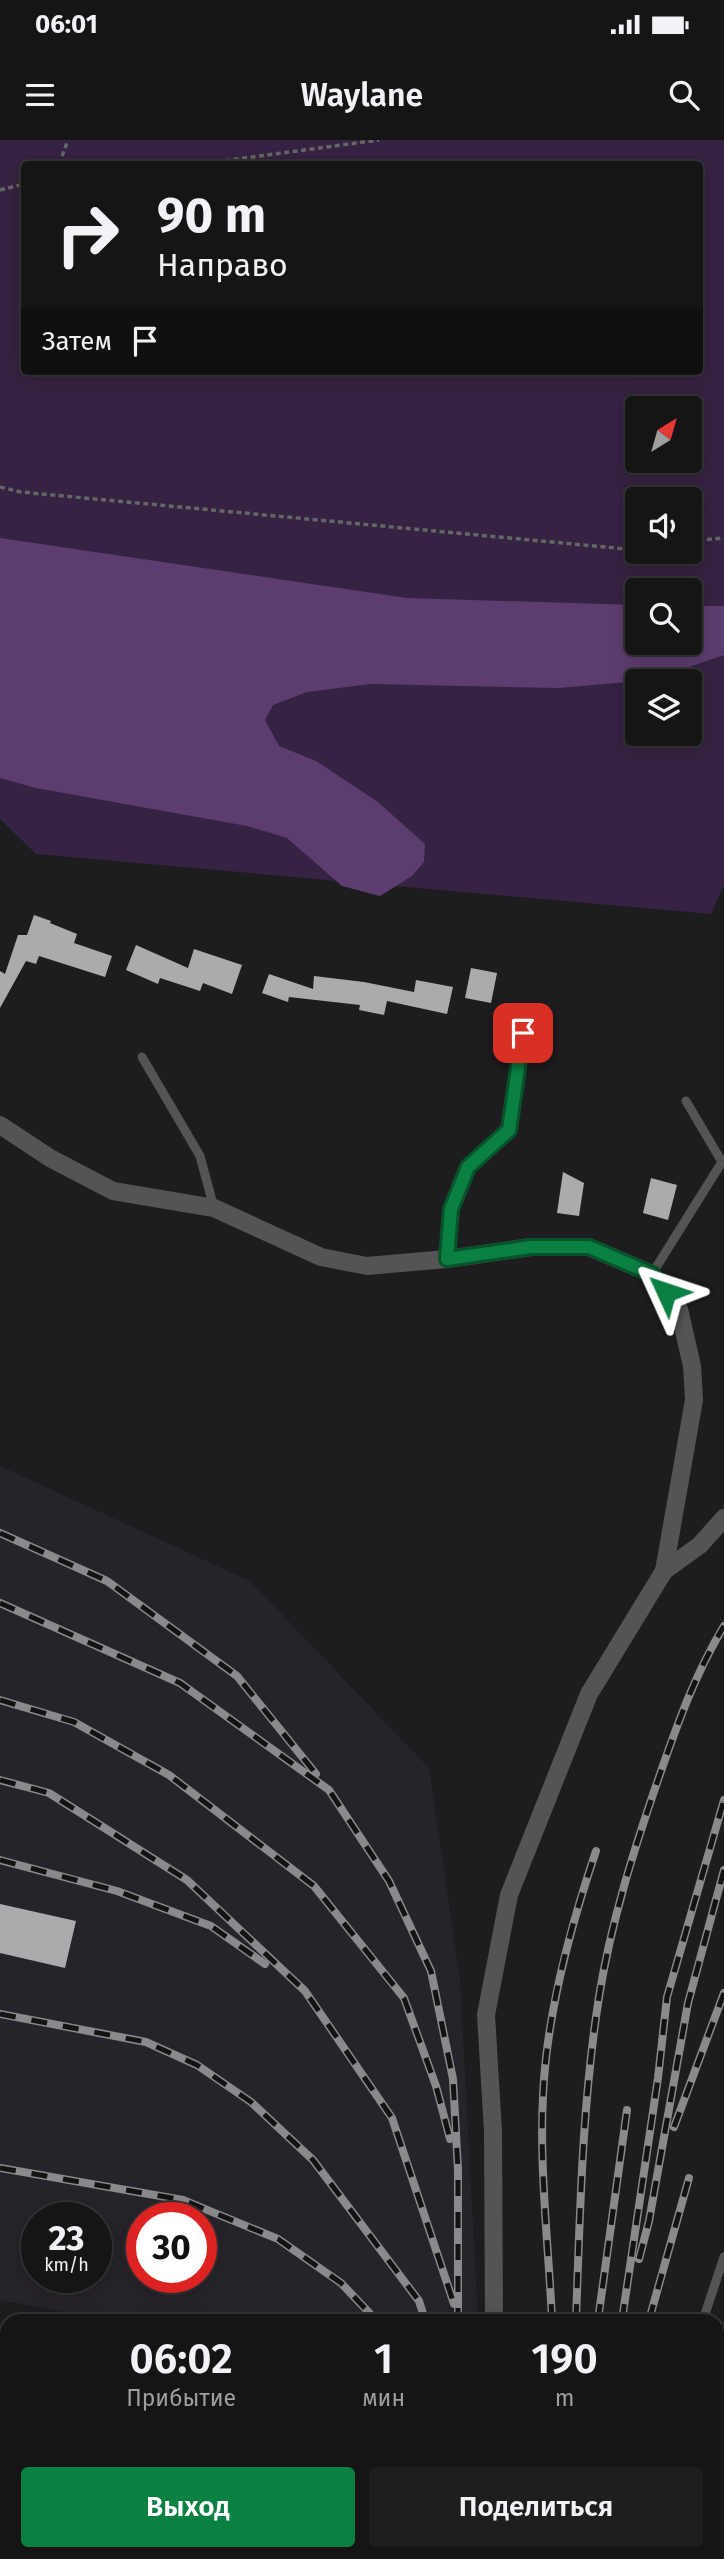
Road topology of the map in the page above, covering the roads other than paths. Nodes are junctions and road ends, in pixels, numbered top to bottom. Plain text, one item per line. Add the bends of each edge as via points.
1 (523, 1033) dead end
2 (142, 1057) dead end
3 (686, 1101) dead end
4 (0, 1125) edge
5 (214, 1208) junction
6 (447, 1259) junction
7 (652, 1274) junction
8 (724, 1518) edge
9 (664, 1571) junction
10 (724, 2257) edge
11 (494, 2314) edge
12 (705, 2314) edge

1 - 6 lane via 509,1130 468,1167 451,1209
2 - 5 lane via 200,1156
3 - 7 lane via 722,1162
4 - 5 street via 113,1191
5 - 6 street via 321,1257 367,1266
6 - 7 street via 531,1247 589,1247
7 - 9 street via 679,1309 692,1366 694,1400
8 - 9 street via 700,1545
9 - 11 street via 589,1694 509,1895 486,2015 493,2131
10 - 12 lane

